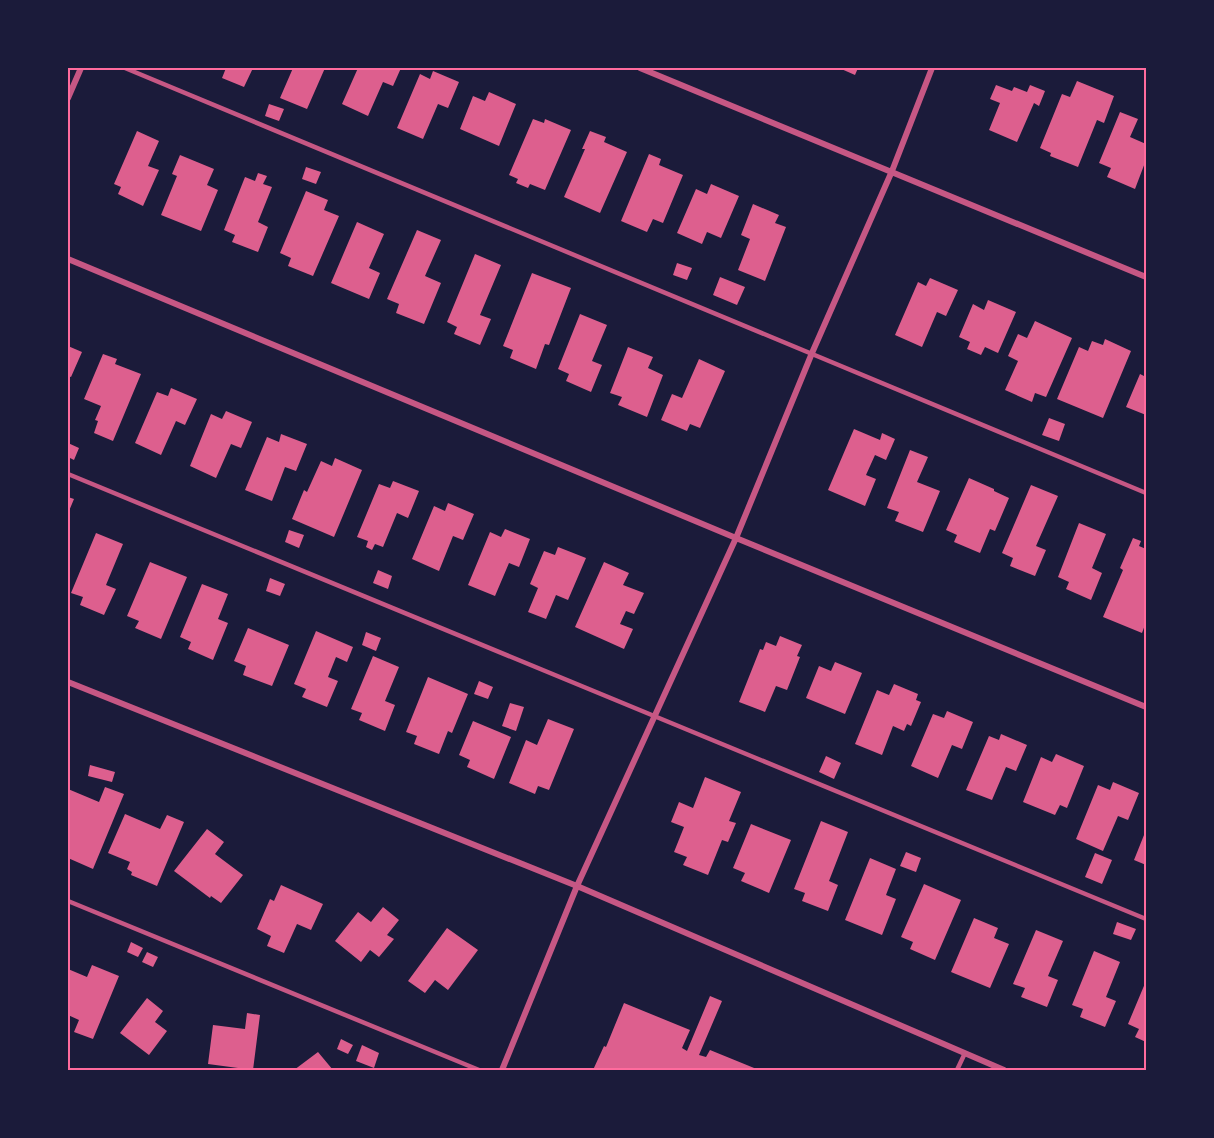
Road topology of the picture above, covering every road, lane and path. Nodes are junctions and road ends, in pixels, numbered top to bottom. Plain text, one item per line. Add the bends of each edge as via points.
1 (81, 68) edge
2 (125, 68) edge
3 (640, 68) edge
4 (932, 68) edge
5 (68, 98) edge
6 (892, 171) junction
7 (68, 259) edge
8 (1146, 277) edge
9 (812, 353) junction
10 (68, 474) edge
11 (1146, 493) edge
12 (736, 538) junction
13 (68, 682) edge
14 (1146, 707) edge
15 (655, 716) junction
16 (577, 886) junction
17 (68, 901) edge
18 (1146, 920) edge
19 (965, 1053) junction
20 (480, 1071) edge
21 (502, 1071) edge
22 (957, 1071) edge
23 (1004, 1071) edge

1 - 5 street
2 - 9 lane
3 - 6 street
4 - 6 street
6 - 8 street
6 - 9 street
7 - 12 street
9 - 11 lane
9 - 12 street
10 - 15 lane
12 - 14 street
12 - 15 street
13 - 16 street
15 - 16 street
15 - 18 lane
16 - 19 street
16 - 21 street
17 - 20 lane
19 - 22 lane
19 - 23 street

